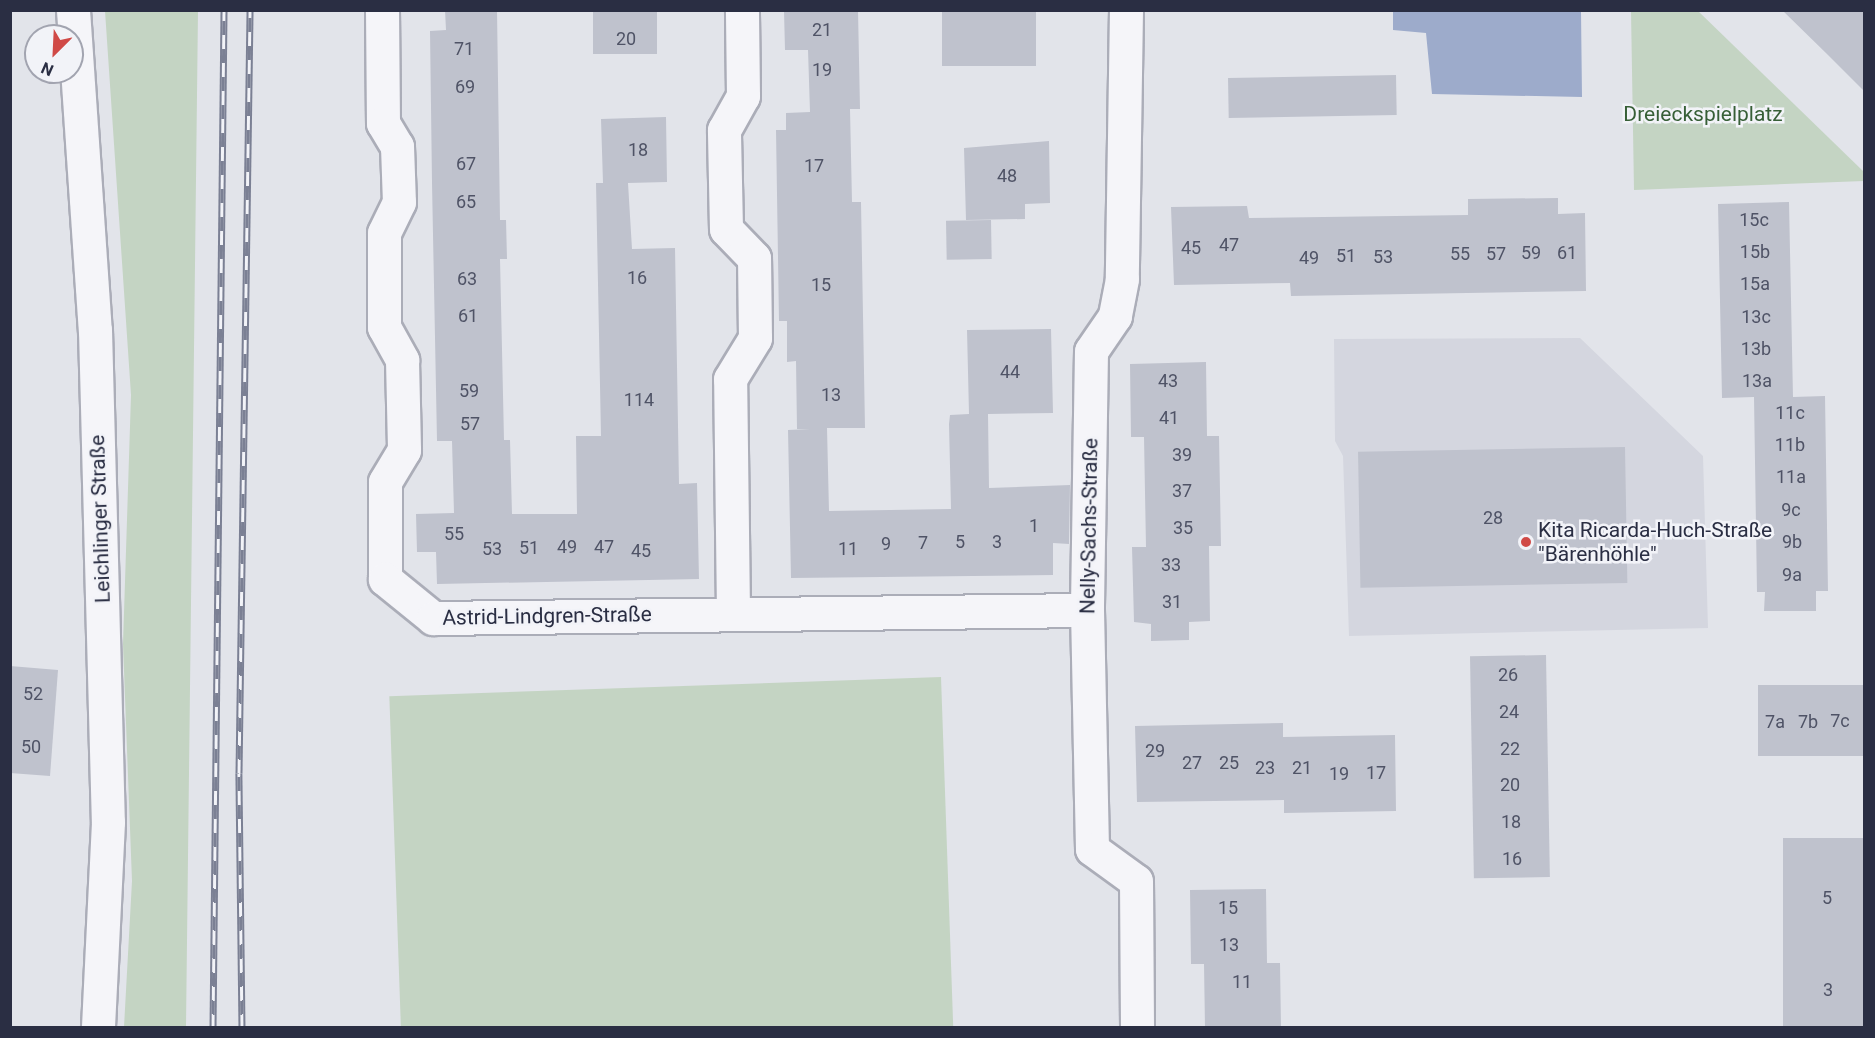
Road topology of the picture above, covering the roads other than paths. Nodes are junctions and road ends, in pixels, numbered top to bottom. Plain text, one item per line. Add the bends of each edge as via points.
1 (73, 10) edge
2 (382, 10) edge
3 (742, 10) edge
4 (1126, 10) edge
5 (1087, 610) junction
6 (733, 613) junction
7 (98, 1028) edge
8 (1137, 1028) edge

1 - 7 street, Leichlinger Straße via 94,330 108,822
2 - 6 street, Astrid-Lindgren-Straße via 383,123 397,146 399,202 384,232 384,327 402,360 404,450 385,482 385,579 433,618
3 - 6 street via 743,96 724,130 726,229 754,258 755,338 730,379
4 - 5 street, Nelly-Sachs-Straße via 1122,279 1115,316 1091,351
5 - 6 street, Astrid-Lindgren-Straße
5 - 8 street, Nelly-Sachs-Straße via 1092,849 1136,881

